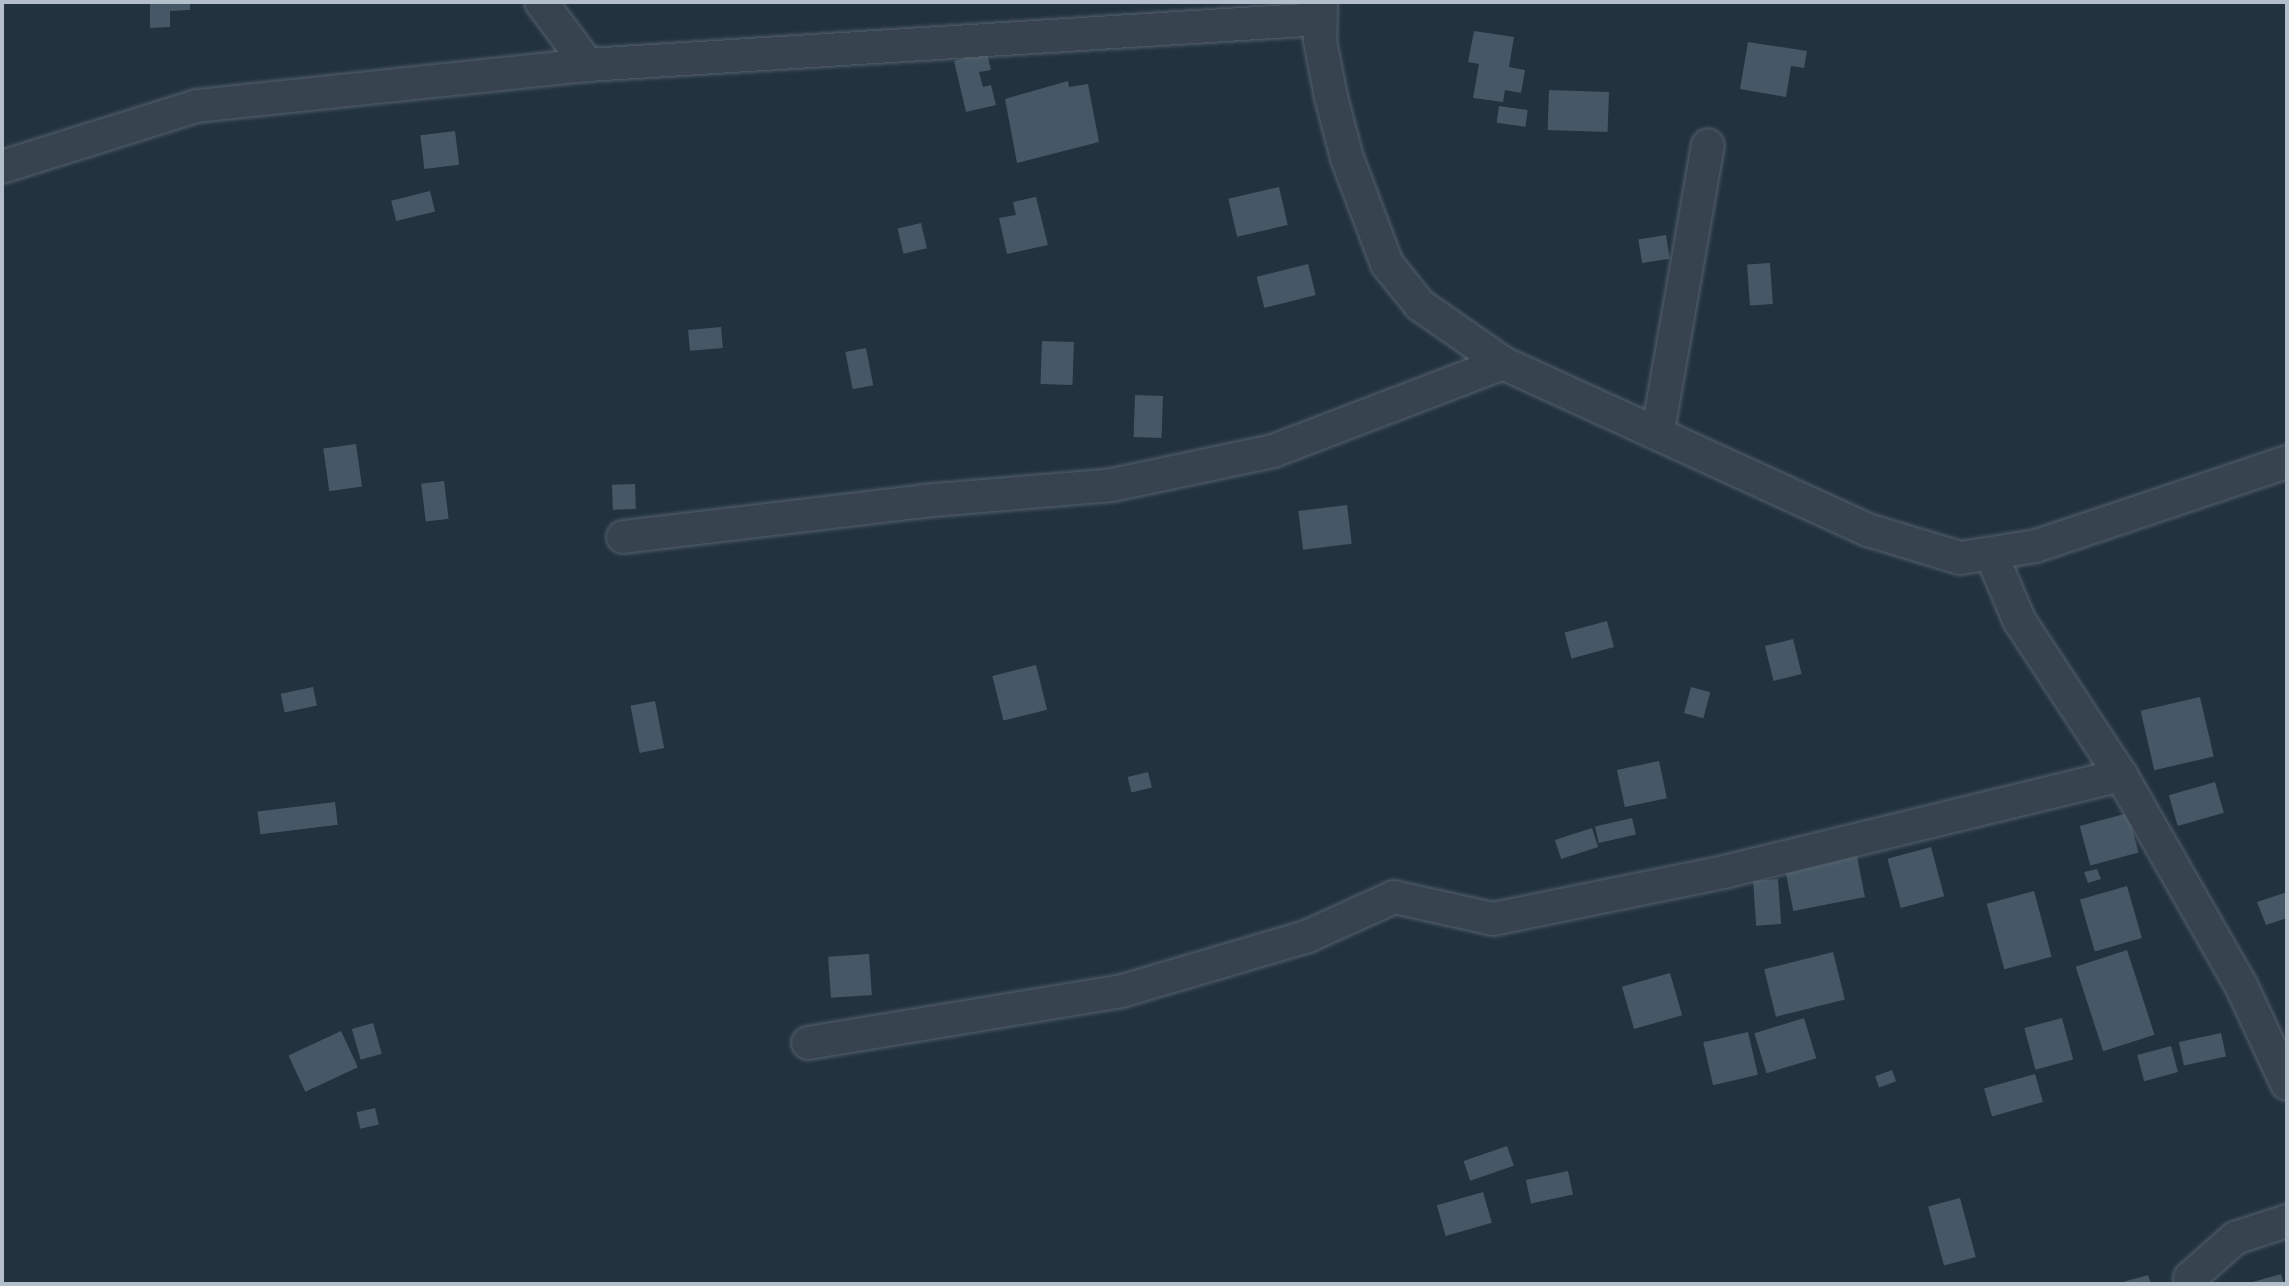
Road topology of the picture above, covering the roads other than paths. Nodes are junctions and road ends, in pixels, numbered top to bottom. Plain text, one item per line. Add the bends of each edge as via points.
1 (541, 2) edge
2 (1321, 10) edge
3 (588, 65) junction
4 (1708, 145) dead end
5 (2, 167) edge
6 (1503, 363) junction
7 (1658, 431) junction
8 (2287, 462) edge
9 (623, 537) dead end
10 (1992, 556) junction
11 (2121, 775) junction
12 (808, 1043) dead end
13 (2287, 1084) edge
14 (2287, 1221) edge
15 (2191, 1284) edge

1 - 3 street
2 - 3 street
2 - 6 street via 1325,65 1347,158 1387,264 1420,305
3 - 5 street via 197,106
4 - 7 street
6 - 7 street
6 - 9 street via 1273,451 1112,485 923,501
7 - 10 street via 1868,530 1960,558
8 - 10 street
10 - 11 street via 2037,651
11 - 12 street via 1728,871 1493,919 1394,897 1306,937 1122,991
11 - 13 street via 2241,985
14 - 15 street via 2235,1238 2190,1278

